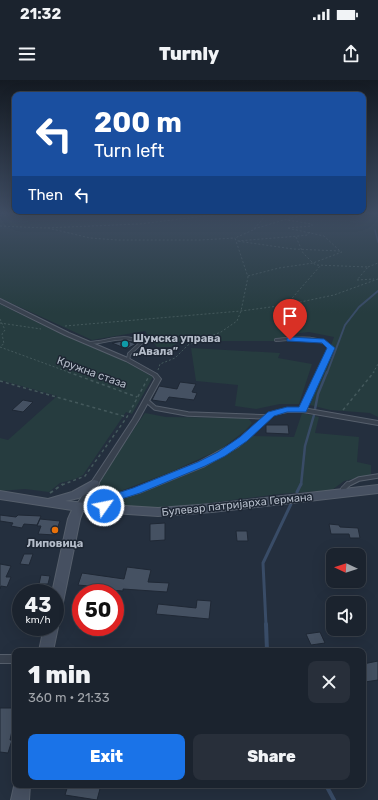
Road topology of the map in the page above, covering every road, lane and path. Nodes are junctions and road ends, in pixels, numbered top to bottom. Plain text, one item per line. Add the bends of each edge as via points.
1 (238, 246) edge
2 (274, 246) edge
3 (300, 246) edge
4 (334, 246) edge
5 (302, 249) junction
6 (340, 251) junction
7 (313, 263) junction
8 (378, 263) edge
9 (321, 265) junction
10 (368, 267) junction
11 (248, 276) junction
12 (375, 279) junction
13 (378, 279) edge
14 (0, 301) edge
15 (286, 305) junction
16 (241, 311) junction
17 (0, 319) edge
18 (0, 323) edge
19 (3, 323) junction
20 (54, 327) junction
21 (276, 340) dead end
22 (90, 343) junction
23 (0, 347) edge
24 (128, 360) junction
25 (378, 364) edge
26 (155, 375) junction
27 (0, 381) edge
28 (137, 397) junction
29 (147, 401) junction
30 (302, 410) junction
31 (127, 417) junction
32 (266, 417) junction
33 (337, 417) junction
34 (136, 419) junction
35 (378, 423) edge
36 (378, 476) edge
37 (93, 485) junction
38 (378, 489) edge
39 (345, 493) junction
40 (0, 495) edge
41 (44, 498) junction
42 (109, 502) junction
43 (79, 507) junction
44 (60, 584) edge
45 (49, 636) edge
46 (47, 648) edge
47 (0, 659) edge
48 (12, 659) edge
49 (22, 788) edge
50 (20, 800) edge

1 - 11 path
2 - 5 path
3 - 5 path
4 - 6 path
5 - 6 path
5 - 7 path
6 - 7 path via 342,252
7 - 9 path
7 - 11 path
8 - 10 path
9 - 10 path
9 - 15 path
10 - 12 path via 357,280
11 - 16 path
12 - 13 path
12 - 15 path via 334,295
14 - 20 street
15 - 16 path
16 - 20 path
16 - 26 path, Кружна стаза via 237,321 221,332 188,345 175,358 160,364
17 - 19 path
18 - 19 path
19 - 20 path via 34,329
19 - 23 path via 4,344
20 - 22 street
21 - 30 lane via 318,340 328,343 331,348
22 - 24 street
22 - 24 lane via 125,337 139,341 140,344 129,354
23 - 28 path, Кружна стаза
24 - 26 street
25 - 33 path
26 - 28 path, Кружна стаза via 148,377
26 - 29 street via 158,381
27 - 31 path
28 - 31 path
29 - 32 lane via 156,408 188,414
29 - 34 street
30 - 32 street via 282,410
30 - 33 street
31 - 34 path
31 - 41 path via 85,476 63,484
32 - 42 street via 252,432 222,454
33 - 35 street
34 - 37 street
36 - 39 lane via 346,484 343,489
37 - 41 main road via 68,497
37 - 42 street via 92,491 96,496
37 - 43 street
38 - 39 main road, Булевар патријарха Германа
39 - 42 main road, Булевар патријарха Германа via 158,512
40 - 41 main road, Булевар патријарха Германа
41 - 43 main road, Булевар патријарха Германа
42 - 43 main road, Булевар патријарха Германа
43 - 44 main road
45 - 46 main road
47 - 48 street
49 - 50 main road

